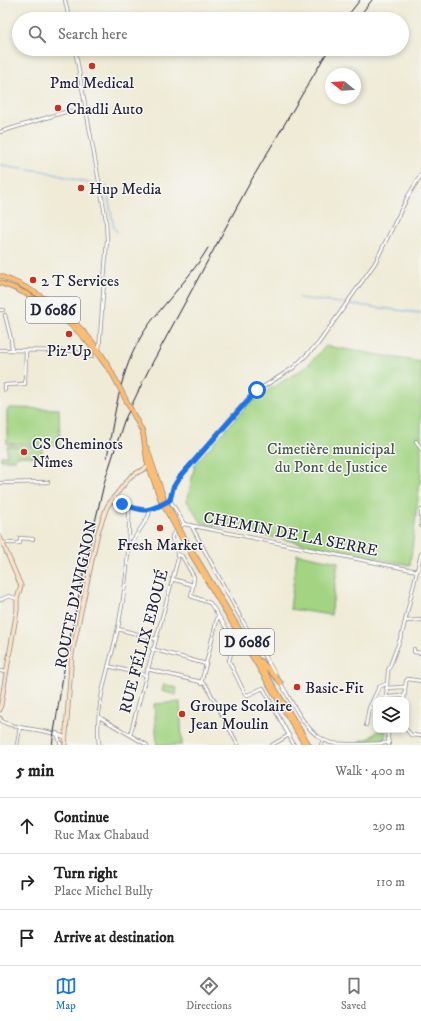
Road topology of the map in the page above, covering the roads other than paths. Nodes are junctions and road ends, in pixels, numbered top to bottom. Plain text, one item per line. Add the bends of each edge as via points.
1 (65, 0) edge
2 (68, 12) edge
3 (76, 56) edge
4 (86, 108) junction
5 (0, 132) edge
6 (421, 175) edge
7 (0, 276) edge
8 (0, 283) edge
9 (5, 315) dead end
10 (99, 338) junction
11 (91, 342) junction
12 (0, 350) edge
13 (12, 350) junction
14 (26, 350) junction
15 (100, 353) junction
16 (92, 357) dead end
17 (112, 373) junction
18 (5, 390) dead end
19 (143, 433) junction
20 (416, 441) dead end
21 (421, 448) edge
22 (152, 462) junction
23 (148, 466) junction
24 (48, 482) dead end
25 (0, 483) edge
26 (114, 497) junction
27 (162, 500) junction
28 (170, 500) junction
29 (111, 501) junction
30 (122, 504) junction
31 (129, 507) junction
32 (150, 510) junction
33 (421, 510) edge
34 (184, 524) junction
35 (191, 525) junction
36 (421, 526) edge
37 (130, 536) junction
38 (0, 537) edge
39 (134, 537) junction
40 (33, 539) dead end
41 (184, 539) junction
42 (2, 545) edge
43 (129, 546) junction
44 (177, 554) junction
45 (421, 554) edge
46 (417, 571) junction
47 (171, 579) junction
48 (193, 585) junction
49 (17, 599) junction
50 (0, 600) edge
51 (218, 615) junction
52 (421, 620) edge
53 (406, 621) junction
54 (118, 629) junction
55 (156, 639) junction
56 (153, 649) junction
57 (414, 649) dead end
58 (254, 652) junction
59 (421, 653) edge
60 (206, 664) junction
61 (108, 666) junction
62 (147, 669) junction
63 (0, 671) edge
64 (7, 672) junction
65 (145, 675) junction
66 (421, 681) edge
67 (201, 683) junction
68 (281, 683) junction
69 (386, 686) junction
70 (404, 687) junction
71 (386, 697) edge
72 (404, 697) edge
73 (369, 708) junction
74 (373, 708) edge
75 (0, 710) edge
76 (99, 717) junction
77 (0, 719) edge
78 (366, 725) dead end
79 (20, 727) junction
80 (57, 733) junction
81 (387, 733) edge
82 (409, 733) edge
83 (130, 734) junction
84 (289, 736) junction
85 (421, 736) edge
86 (66, 738) junction
87 (323, 740) junction
88 (61, 744) edge
89 (388, 744) edge
90 (17, 745) edge
91 (65, 745) edge
92 (99, 745) edge
93 (147, 745) edge
94 (238, 745) edge
95 (272, 745) edge
96 (294, 745) edge
97 (305, 745) edge
98 (309, 745) edge
99 (321, 745) edge

1 - 2 street
3 - 4 street
4 - 5 street
4 - 10 street via 106,220 107,240
6 - 28 street via 375,263 318,344 302,361 252,394 179,478
7 - 11 main road, D 6086 via 23,286 56,307
8 - 17 main road, D 6086 via 22,291 56,312 96,352
9 - 13 street
10 - 11 street
10 - 15 street
11 - 15 main road, D 6086
12 - 13 street
13 - 14 street
14 - 16 street via 73,351
14 - 18 street via 25,384 5,385
15 - 17 main road, D 6086
17 - 19 main road, D 6086, bridge
19 - 22 main road, D 6086
19 - 23 main road, D 6086
20 - 21 street
22 - 23 main road
22 - 27 main road, D 6086
23 - 26 main road, ROUTE D'AVIGNON via 131,476
23 - 27 main road, D 6086
24 - 25 street
26 - 29 main road, ROUTE D'AVIGNON
26 - 30 street
27 - 41 main road, D 6086, bridge
28 - 32 street
28 - 34 street
29 - 30 street via 117,505
29 - 86 main road, ROUTE D'AVIGNON via 98,532 72,653
30 - 31 street
31 - 32 street
31 - 37 street
32 - 39 street
33 - 36 street
34 - 35 street
34 - 44 street via 173,533 171,539
35 - 46 street, CHEMIN DE LA SERRE
35 - 68 street, CHEMIN DE LA SERRE via 243,622
37 - 39 street
37 - 43 street
38 - 42 main road
39 - 43 street
40 - 42 street via 20,538 20,544
41 - 58 main road, D 6086
41 - 97 main road, D 6086
42 - 49 main road via 21,586
43 - 54 street
44 - 47 street, RUE FÉLIX EBOUÉ via 178,559
44 - 48 street via 182,556 194,577
45 - 46 street
46 - 53 street
47 - 48 street
47 - 55 street, RUE FÉLIX EBOUÉ
48 - 51 street via 191,596 210,603
49 - 50 street via 9,596
49 - 64 main road
51 - 60 street
51 - 84 street via 234,640 228,661 245,694 263,688
52 - 53 street
53 - 69 street via 388,671
54 - 55 street
54 - 61 street
55 - 56 street, RUE FÉLIX EBOUÉ
56 - 60 street
56 - 62 street, RUE FÉLIX EBOUÉ
57 - 59 street via 414,652
58 - 68 main road
58 - 98 main road, D 6086
60 - 67 street
61 - 65 street
61 - 76 street
62 - 65 street, RUE FÉLIX EBOUÉ
62 - 67 street
63 - 64 street
64 - 75 main road
65 - 83 street, RUE FÉLIX EBOUÉ
66 - 70 street via 408,680
67 - 94 street via 206,685
68 - 87 street, CHEMIN DE LA SERRE via 311,731
69 - 70 street
69 - 71 street
69 - 73 street via 379,687
70 - 72 street
73 - 74 street
73 - 78 street
76 - 83 street
76 - 92 street
77 - 79 street via 6,725
79 - 80 street
79 - 90 street
80 - 86 street
80 - 88 street
81 - 89 street
82 - 85 street
83 - 93 street
84 - 95 street
84 - 96 street
86 - 91 main road, ROUTE D'AVIGNON
87 - 89 street via 340,744
87 - 99 street

